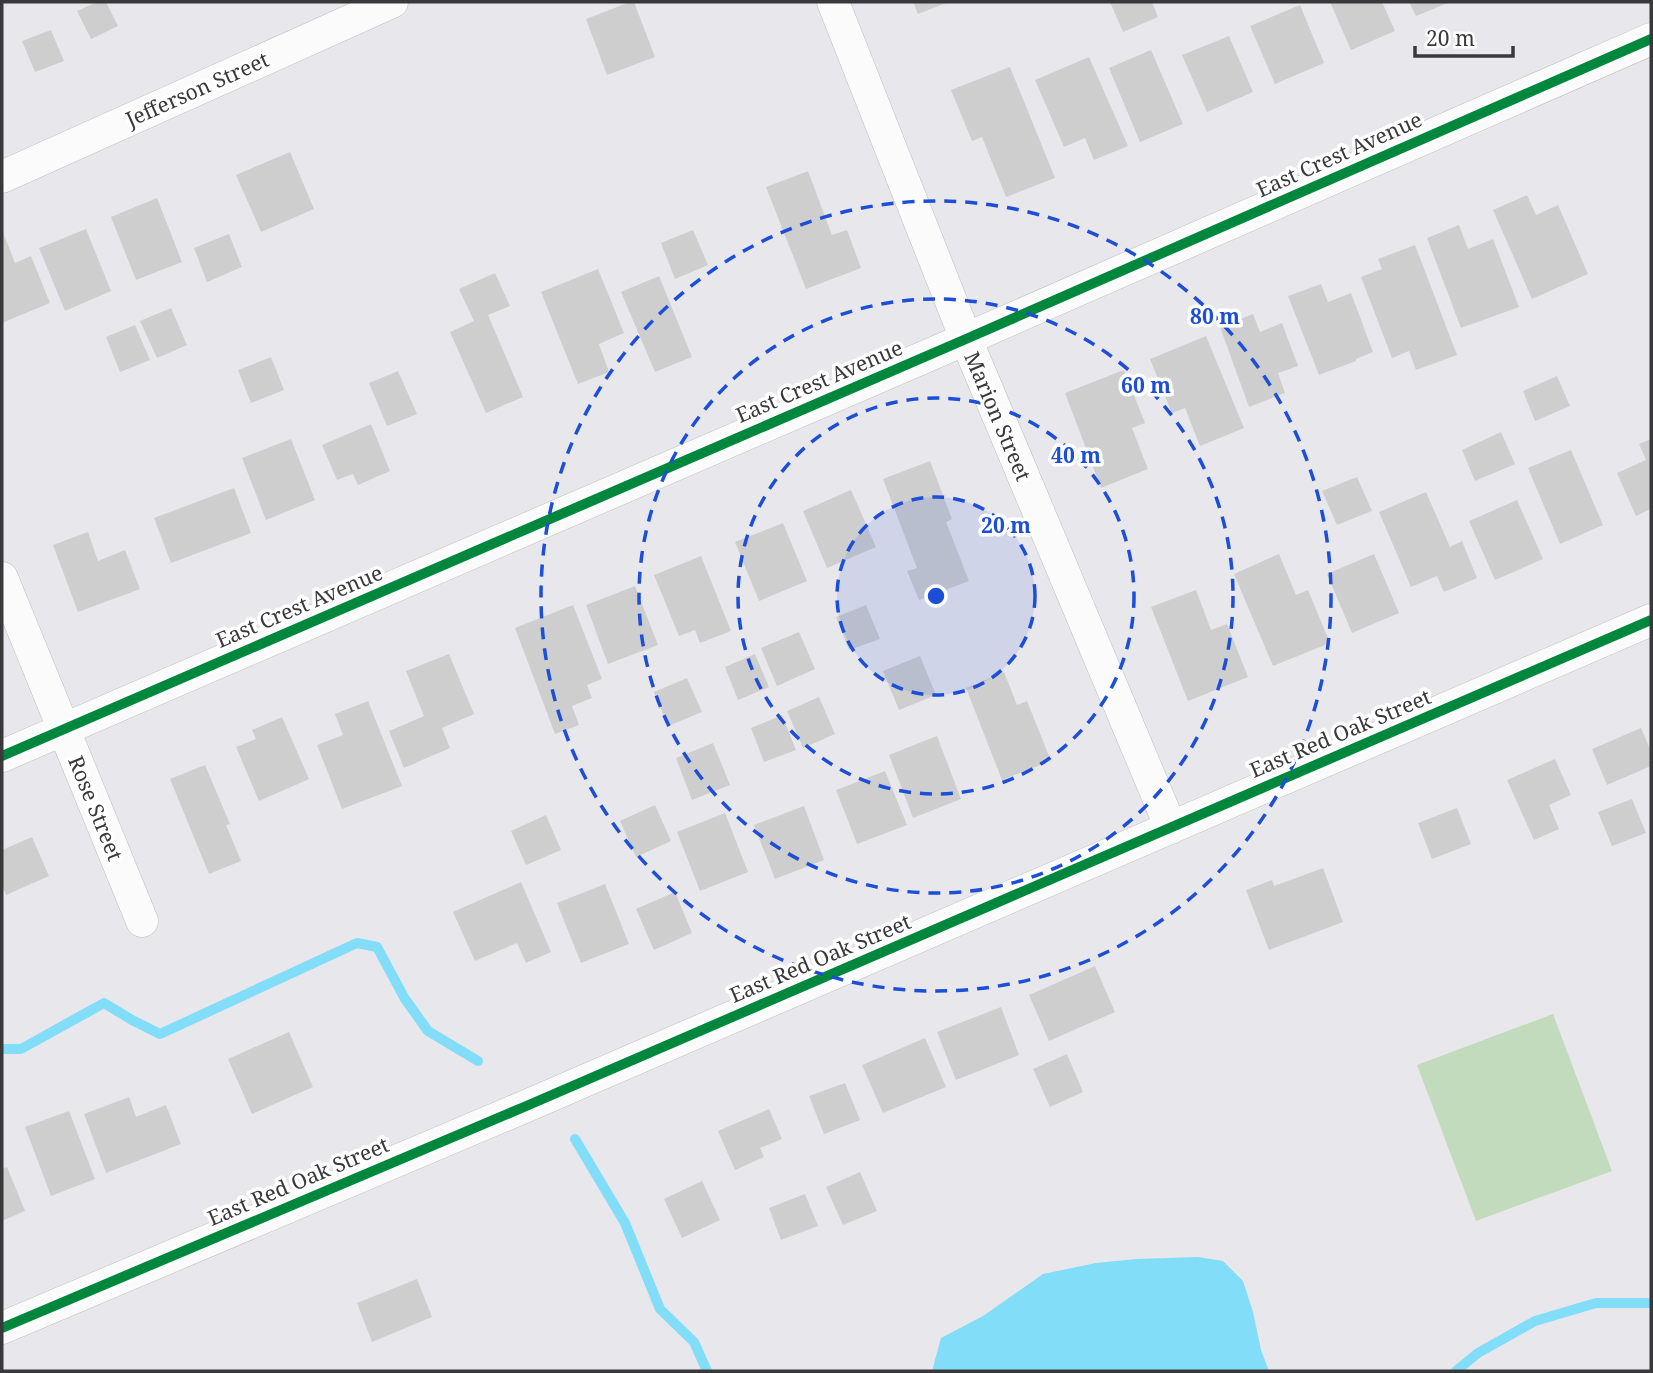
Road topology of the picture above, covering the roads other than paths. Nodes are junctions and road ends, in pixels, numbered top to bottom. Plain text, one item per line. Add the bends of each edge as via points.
1 (392, 2) edge
2 (833, 2) edge
3 (333, 14) edge
4 (1651, 39) edge
5 (2, 177) edge
6 (966, 339) junction
7 (2, 578) edge
8 (1651, 620) edge
9 (64, 729) junction
10 (2, 756) edge
11 (1171, 828) junction
12 (142, 920) dead end
13 (2, 1328) edge

1 - 3 street, Jefferson Street
2 - 6 street, Marion Street
3 - 5 street, Jefferson Street
4 - 6 street, East Crest Avenue
6 - 9 street, East Crest Avenue
6 - 11 street, Marion Street
7 - 9 street, Rose Street
8 - 11 street, East Red Oak Street
9 - 10 street, East Crest Avenue
9 - 12 street, Rose Street
11 - 13 street, East Red Oak Street

